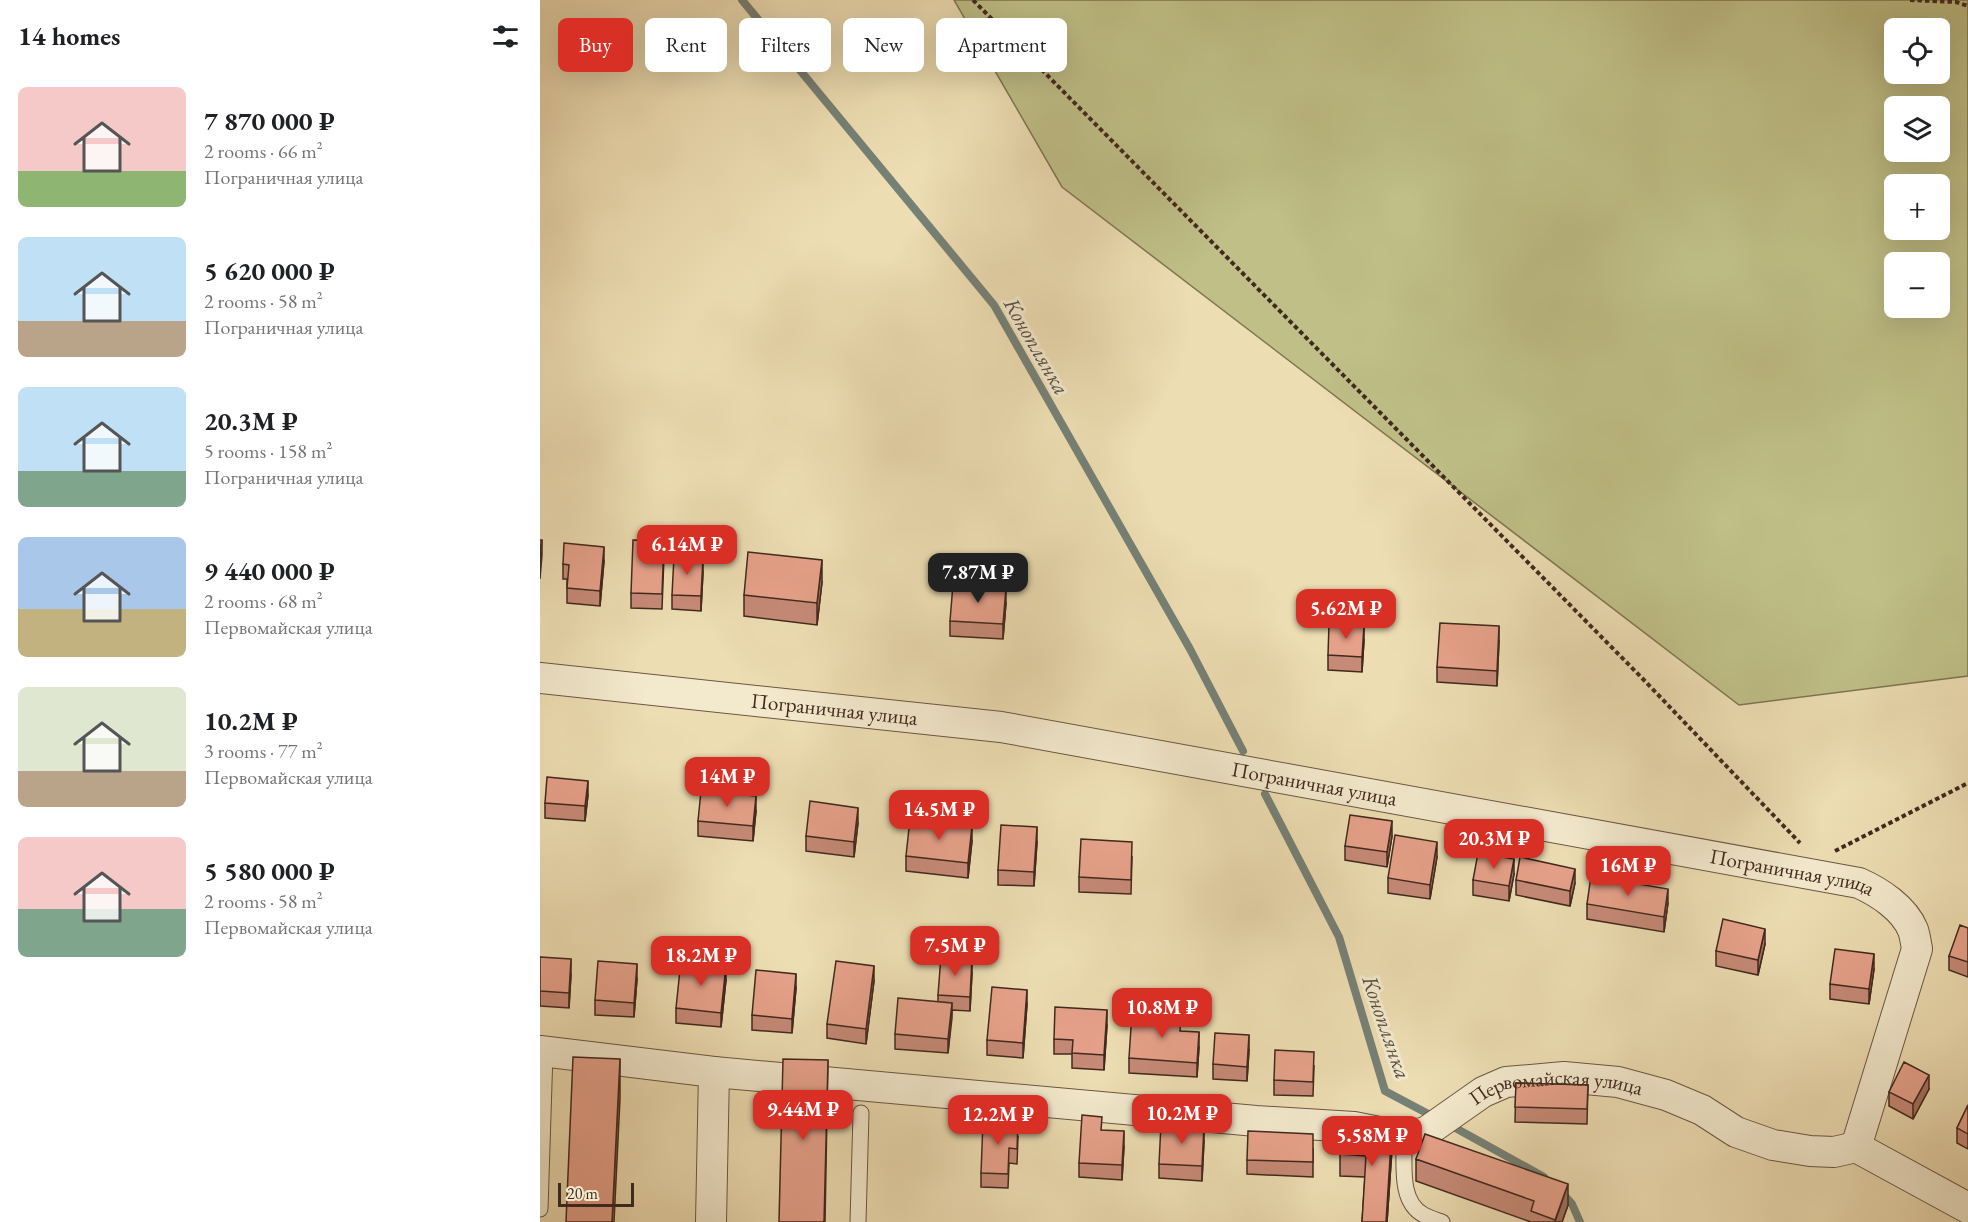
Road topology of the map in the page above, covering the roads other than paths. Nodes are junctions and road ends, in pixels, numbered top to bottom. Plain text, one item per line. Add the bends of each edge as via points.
1 (540, 678) edge
2 (542, 1052) edge
3 (714, 1072) junction
4 (861, 1113) dead end
5 (1415, 1134) junction
6 (1856, 1147) junction
7 (1968, 1208) edge
8 (540, 1209) edge
9 (711, 1222) edge
10 (858, 1222) edge
11 (1442, 1222) edge

1 - 6 street, Пограничная улица via 1001,727 1824,869 1866,886 1894,904 1913,929 1917,949
2 - 3 street
2 - 8 lane
3 - 5 street
3 - 9 street
4 - 10 lane
5 - 6 street, Первомайская улица via 1506,1082 1564,1077 1618,1082 1666,1095 1702,1110 1736,1132 1773,1144 1834,1152
5 - 11 lane via 1405,1187 1422,1215
6 - 7 street

